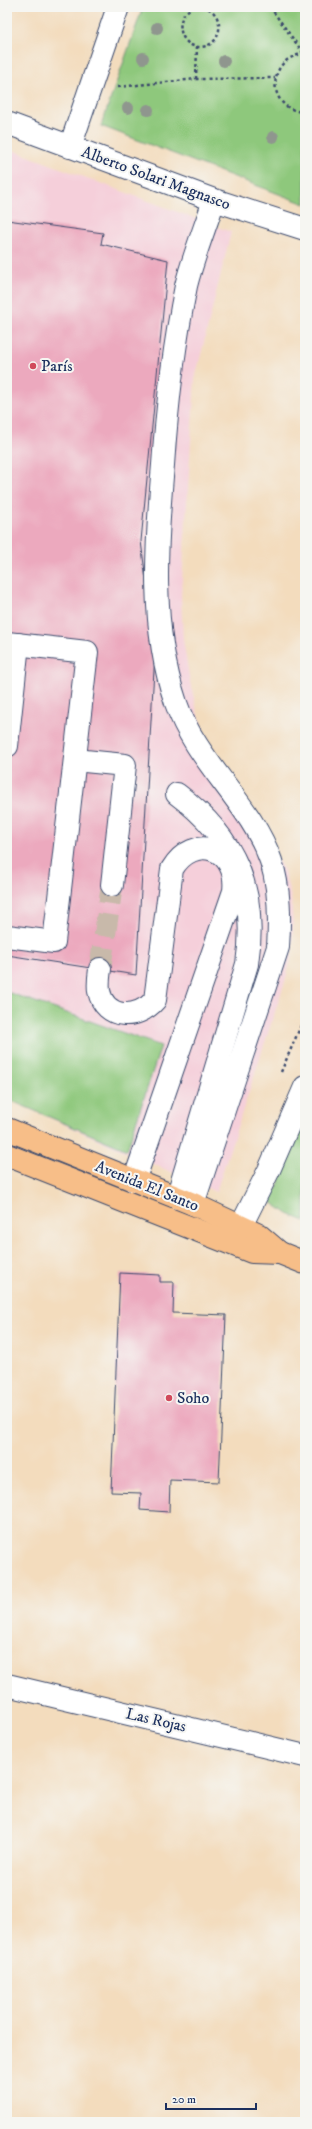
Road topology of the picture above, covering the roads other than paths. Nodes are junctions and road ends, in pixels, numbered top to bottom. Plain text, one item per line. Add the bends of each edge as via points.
1 (118, 7) edge
2 (7, 123) edge
3 (70, 147) junction
4 (214, 200) junction
5 (305, 230) edge
6 (13, 643) edge
7 (7, 746) edge
8 (75, 760) junction
9 (177, 794) dead end
10 (112, 885) tunnel mouth
11 (7, 936) edge
12 (100, 969) tunnel mouth
13 (305, 1087) edge
14 (7, 1129) edge
15 (7, 1155) edge
16 (134, 1182) junction
17 (185, 1201) junction
18 (241, 1226) junction
19 (280, 1253) junction
20 (305, 1263) edge
21 (7, 1685) edge
22 (305, 1756) edge

1 - 3 street
2 - 3 street, Alberto Solari Magnasco
3 - 4 street, Alberto Solari Magnasco
4 - 5 street, Alberto Solari Magnasco
4 - 17 street via 187,285 168,401 157,533 158,606 162,653 176,705 193,739 262,840 271,862 280,913 278,947
6 - 7 street
6 - 8 street via 87,652
8 - 10 street via 125,765
8 - 11 street via 54,942
9 - 17 street via 195,808 226,842 246,887 251,938 247,964
12 - 16 street via 99,991 111,1009 121,1014 131,1014 140,1013 148,1007 155,1000 172,869 185,854 202,848 221,854 229,861 234,870 234,891
13 - 18 street via 269,1170
14 - 16 main road, Avenida El Santo
15 - 19 main road, Avenida El Santo via 252,1252
16 - 17 main road, Avenida El Santo
17 - 18 main road, Avenida El Santo
18 - 19 main road, Avenida El Santo via 259,1235
19 - 20 main road, Avenida El Santo
21 - 22 street, Las Rojas

